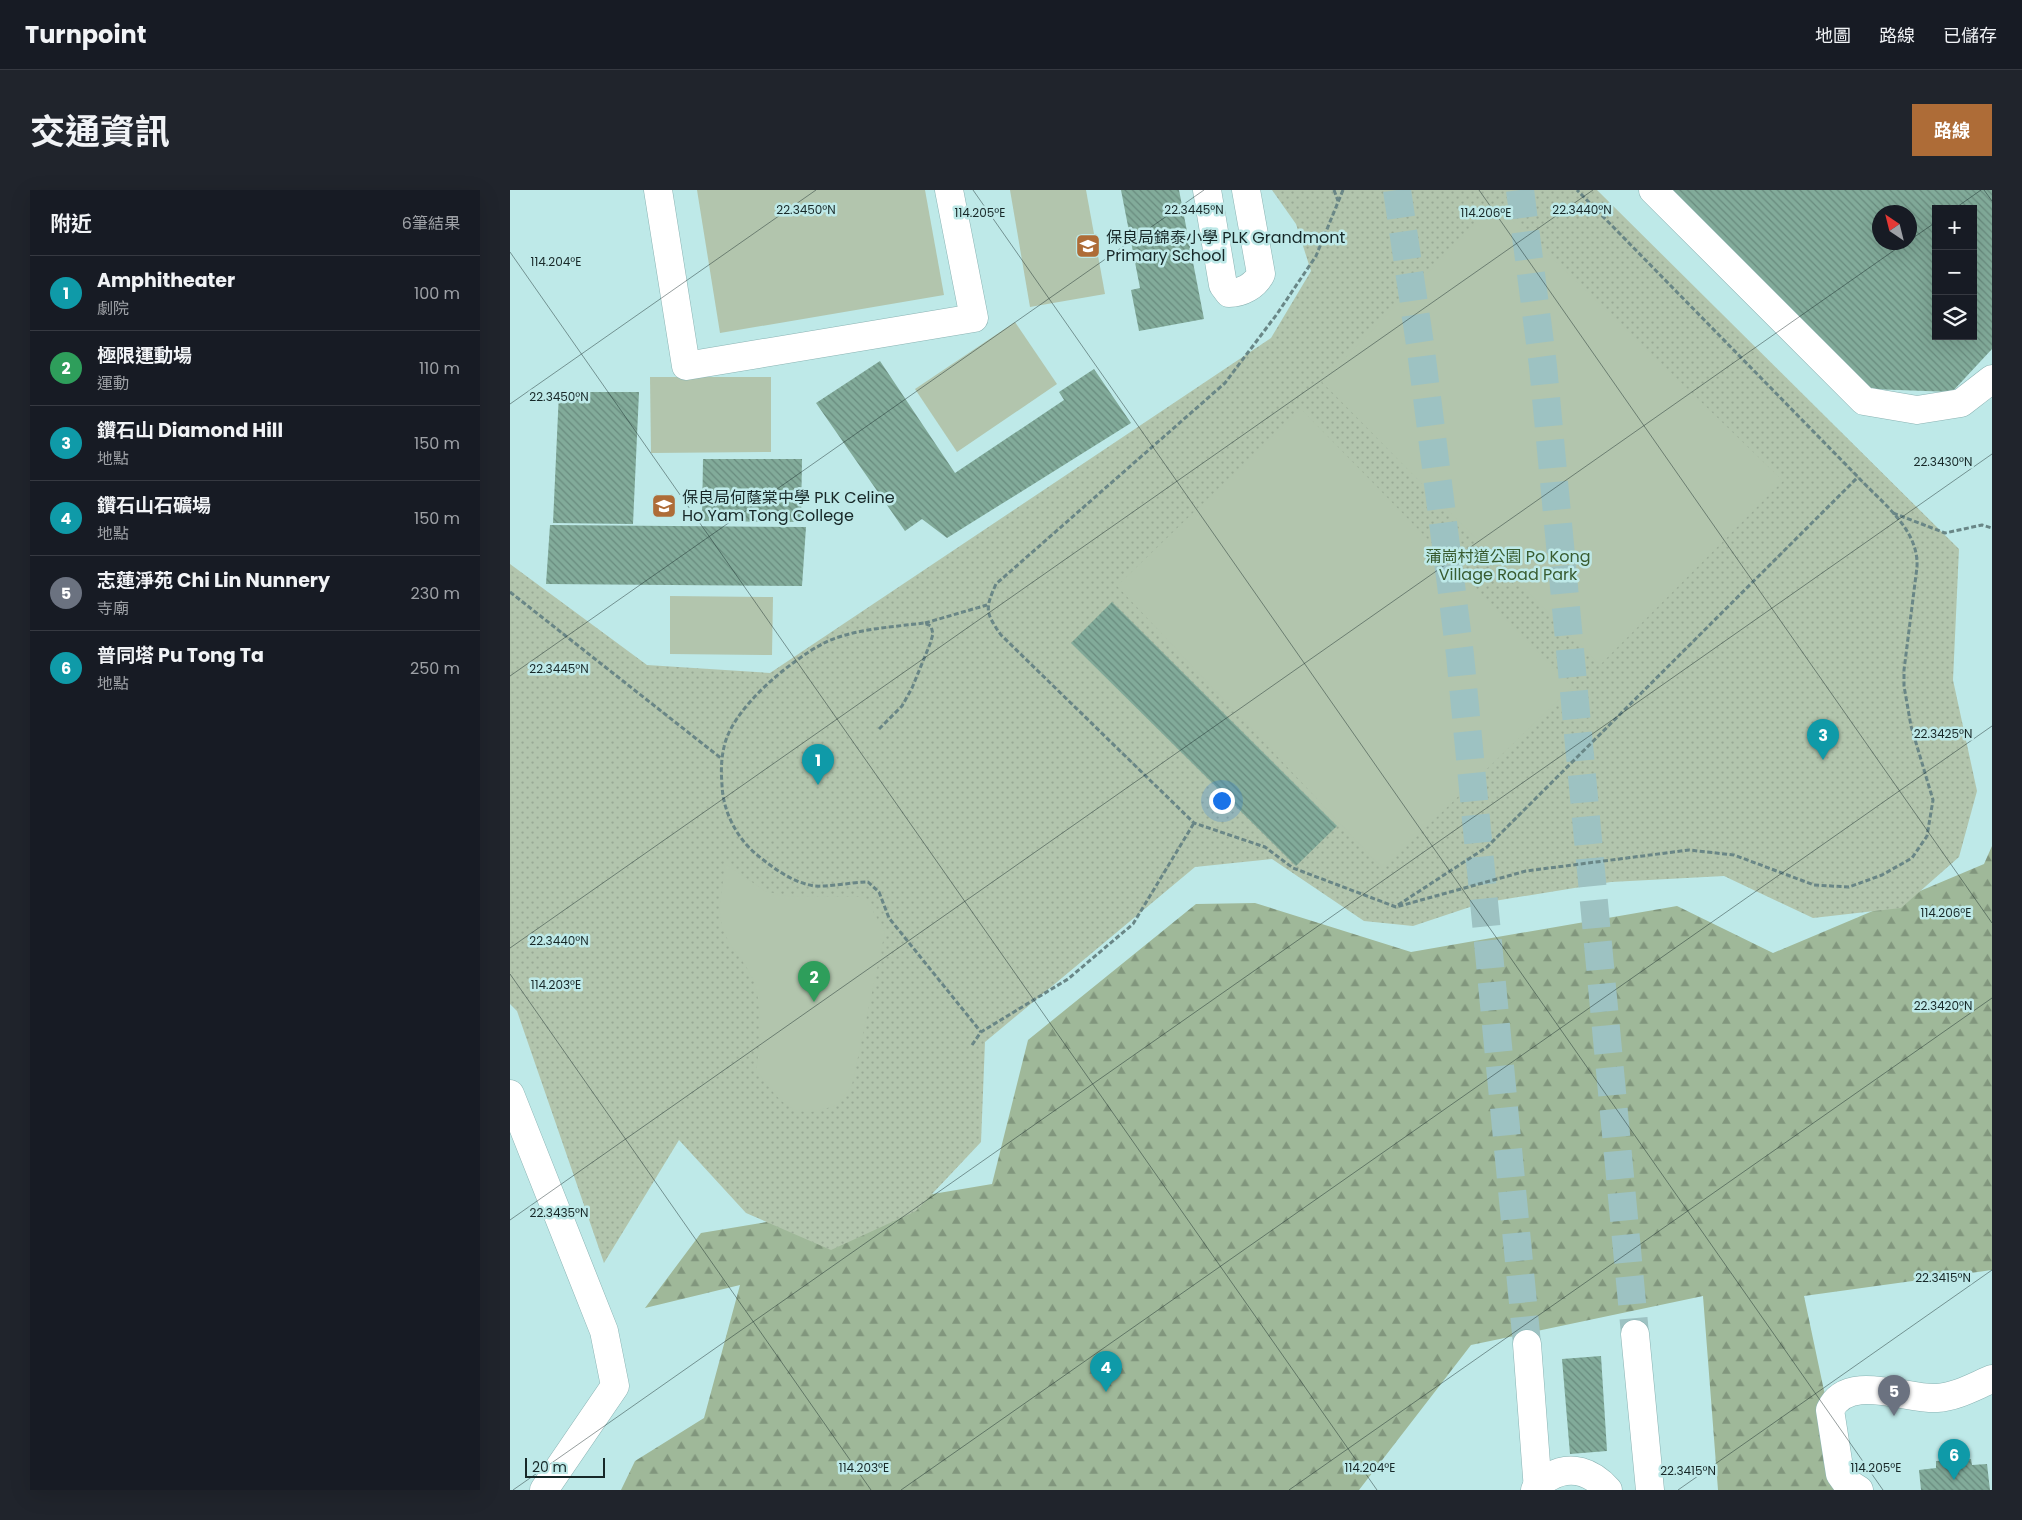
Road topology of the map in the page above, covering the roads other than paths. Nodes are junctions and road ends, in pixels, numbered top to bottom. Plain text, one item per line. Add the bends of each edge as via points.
1 (658, 190) edge
2 (949, 190) edge
3 (1207, 190) edge
4 (1246, 190) edge
5 (1653, 190) edge
6 (1992, 379) edge
7 (510, 1094) edge
8 (1635, 1334) tunnel mouth
9 (1527, 1344) tunnel mouth
10 (1992, 1379) edge
11 (1537, 1488) edge
12 (544, 1490) edge
13 (1608, 1490) edge
14 (1650, 1490) edge
15 (1859, 1490) edge

1 - 2 main road via 686,366 974,318
3 - 4 main road via 1223,285 1229,293 1252,285 1262,274
5 - 6 main road via 1864,401 1917,410 1961,403
7 - 12 main road via 604,1331 615,1386
8 - 14 main road
9 - 11 main road
10 - 15 main road via 1959,1393 1936,1398 1873,1390 1849,1392 1838,1397 1830,1417 1838,1466 1845,1481
11 - 13 main road via 1557,1472 1573,1470 1590,1474

